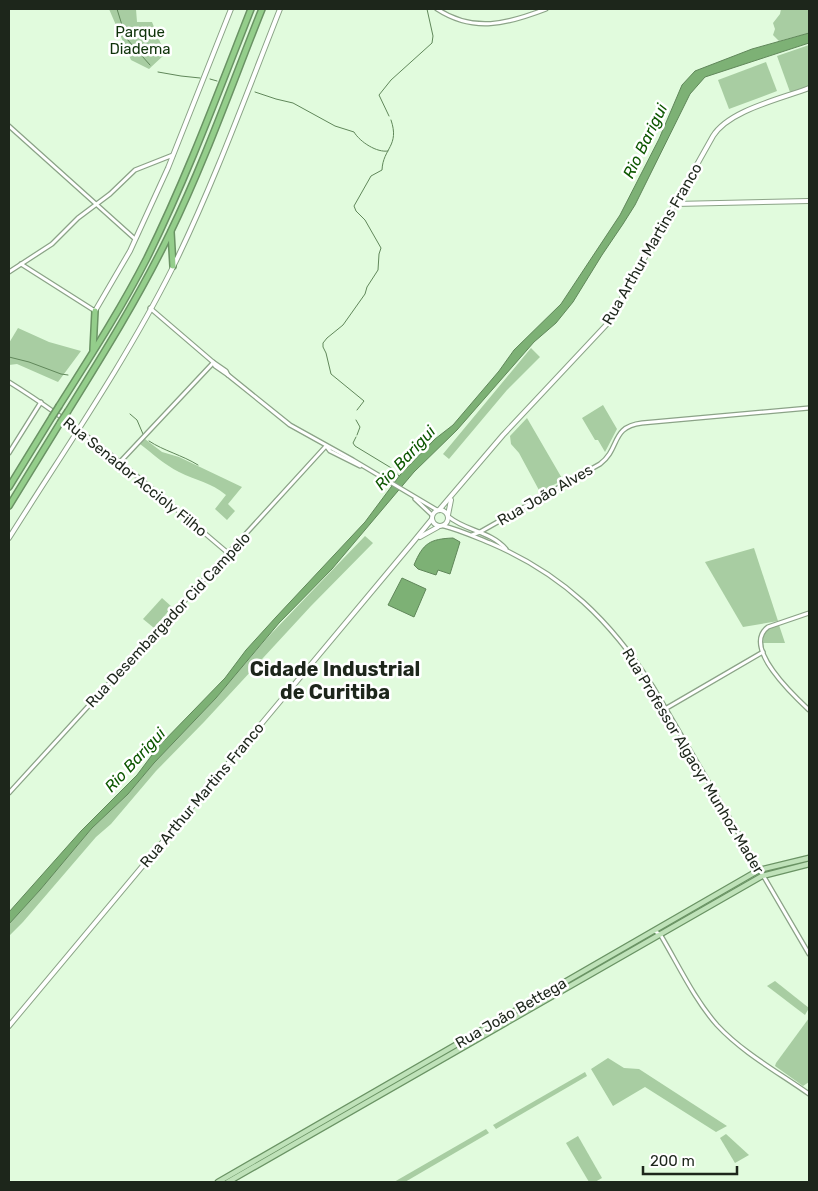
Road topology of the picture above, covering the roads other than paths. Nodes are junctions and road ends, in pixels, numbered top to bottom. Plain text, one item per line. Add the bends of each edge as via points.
1 (231, 9) edge
2 (251, 9) edge
3 (262, 9) edge
4 (280, 9) edge
5 (437, 9) edge
6 (546, 9) edge
7 (809, 88) edge
8 (9, 126) edge
9 (174, 155) junction
10 (809, 201) edge
11 (96, 204) junction
12 (675, 204) junction
13 (171, 231) junction
14 (135, 239) junction
15 (21, 264) junction
16 (173, 266) junction
17 (9, 272) edge
18 (150, 308) junction
19 (95, 311) junction
20 (92, 354) junction
21 (213, 362) junction
22 (9, 382) edge
23 (41, 402) junction
24 (809, 408) edge
25 (78, 428) junction
26 (326, 446) junction
27 (9, 453) edge
28 (120, 462) junction
29 (9, 487) edge
30 (411, 495) junction
31 (453, 495) junction
32 (9, 506) edge
33 (438, 510) junction
34 (448, 516) junction
35 (432, 517) junction
36 (442, 526) junction
37 (480, 532) junction
38 (470, 535) junction
39 (9, 538) edge
40 (414, 541) junction
41 (508, 551) junction
42 (228, 554) junction
43 (809, 613) edge
44 (763, 652) junction
45 (665, 709) junction
46 (809, 710) edge
47 (9, 793) edge
48 (809, 858) edge
49 (809, 864) edge
50 (759, 870) junction
51 (762, 876) junction
52 (654, 931) junction
53 (660, 934) junction
54 (809, 954) edge
55 (560, 988) junction
56 (9, 1026) edge
57 (809, 1094) edge
58 (362, 1102) junction
59 (218, 1182) edge
60 (228, 1182) edge

1 - 9 main road
2 - 20 highway via 175,199 133,284
3 - 13 highway
4 - 16 main road via 218,167
5 - 6 street via 463,21 491,24
7 - 12 main road, Rua Arthur Martins Franco via 740,114 721,125
8 - 11 street
9 - 11 street via 135,170
9 - 14 main road
10 - 12 main road
11 - 14 street
11 - 15 street via 52,244
12 - 31 main road, Rua Arthur Martins Franco via 605,328 513,424
13 - 16 highway
13 - 32 highway, bridge via 127,316
14 - 19 main road
15 - 17 street
15 - 19 street
16 - 18 main road
18 - 21 street
18 - 25 main road
19 - 20 highway
20 - 29 highway, bridge
21 - 26 street via 283,420
21 - 28 street
22 - 23 street, Rua Senador Accioly Filho
23 - 25 street, Rua Senador Accioly Filho
23 - 27 street
24 - 37 street, Rua João Alves via 628,426 600,464
25 - 28 street, Rua Senador Accioly Filho
25 - 39 main road
26 - 30 street
26 - 42 street, Rua Desembargador Cid Campelo
28 - 42 street, Rua Senador Accioly Filho
30 - 33 street
30 - 35 street
31 - 33 main road, Rua Arthur Martins Franco
31 - 34 main road, Rua Arthur Martins Franco
33 - 34 main road
33 - 35 main road
34 - 36 main road via 448,522
34 - 37 street, Rua Professor Algacyr Munhoz Mader
35 - 36 main road via 435,525
35 - 40 main road, Rua Arthur Martins Franco
36 - 38 street, Rua Professor Algacyr Munhoz Mader
36 - 40 main road, Rua Arthur Martins Franco
37 - 38 street, Rua João Alves
37 - 41 street, Rua Professor Algacyr Munhoz Mader via 496,539
38 - 41 street, Rua Professor Algacyr Munhoz Mader
40 - 56 main road, Rua Arthur Martins Franco
41 - 45 street, Rua Professor Algacyr Munhoz Mader via 559,581 609,627 636,661
42 - 47 street, Rua Desembargador Cid Campelo
43 - 44 street via 764,630 761,639
44 - 45 street
44 - 46 street via 776,676
45 - 50 street, Rua Professor Algacyr Munhoz Mader
48 - 50 main road, Rua João Bettega
49 - 51 main road, Rua João Bettega
50 - 51 street, Rua Professor Algacyr Munhoz Mader
50 - 52 main road, Rua João Bettega
51 - 53 main road, Rua João Bettega
51 - 54 street, Rua Professor Algacyr Munhoz Mader
52 - 53 street
52 - 55 main road, Rua João Bettega
53 - 55 main road, Rua João Bettega
53 - 57 street via 716,1024
55 - 58 main road, Rua João Bettega
58 - 59 main road, Rua João Bettega
58 - 60 main road, Rua João Bettega

